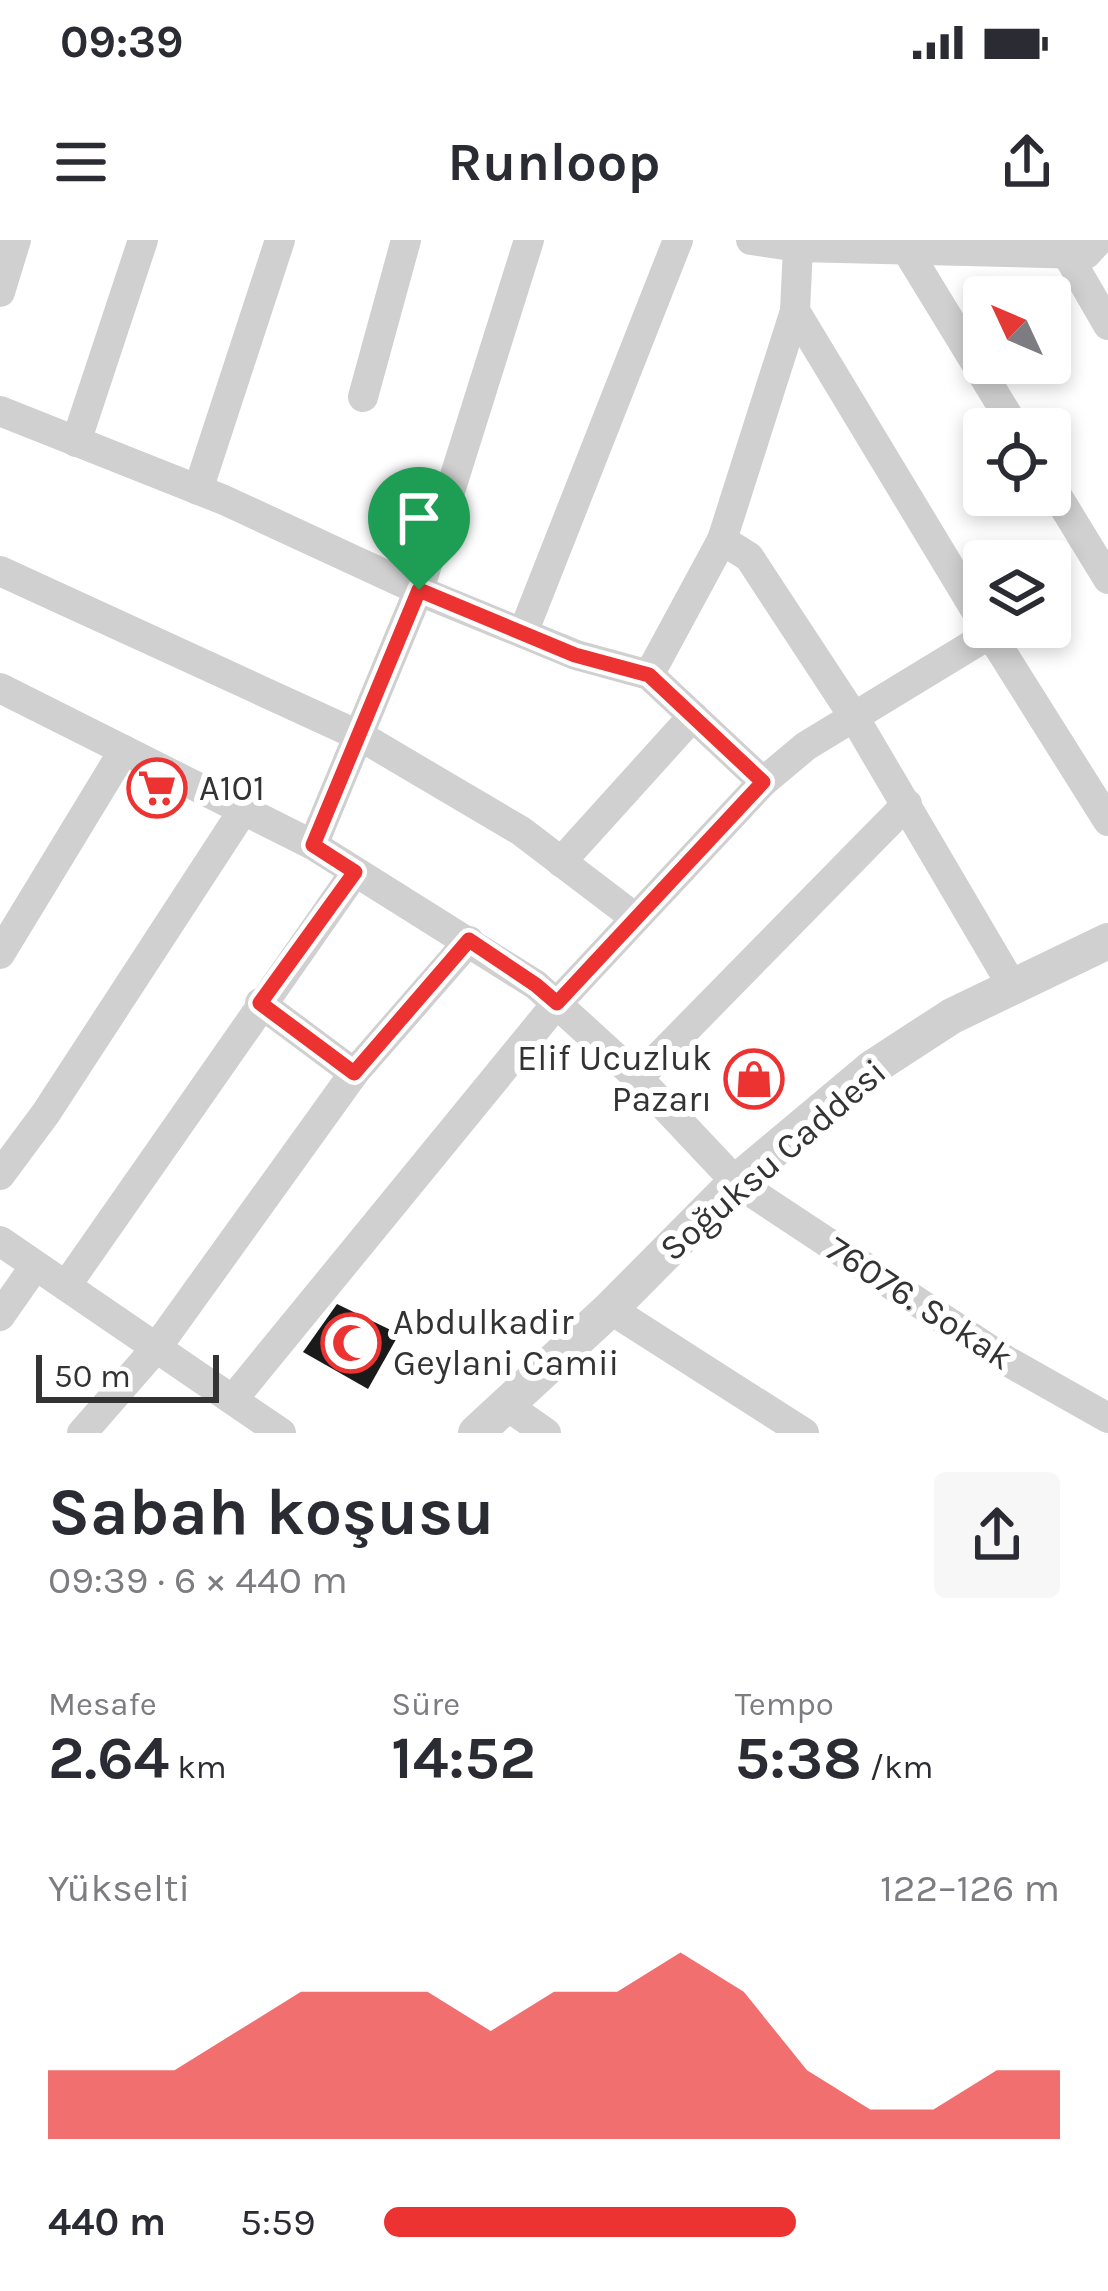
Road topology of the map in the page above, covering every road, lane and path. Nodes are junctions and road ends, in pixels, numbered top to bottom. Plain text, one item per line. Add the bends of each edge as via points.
1 (16, 240) edge
2 (142, 240) edge
3 (280, 240) edge
4 (406, 240) edge
5 (529, 240) edge
6 (678, 240) edge
7 (751, 240) edge
8 (1099, 240) edge
9 (806, 244) edge
10 (951, 245) edge
11 (893, 246) edge
12 (1066, 254) junction
13 (1, 288) edge
14 (795, 311) junction
15 (1108, 326) edge
16 (363, 397) dead end
17 (1002, 408) edge
18 (0, 411) edge
19 (76, 442) junction
20 (197, 490) junction
21 (1070, 516) edge
22 (722, 540) junction
23 (0, 571) edge
24 (1108, 579) edge
25 (963, 588) edge
26 (419, 590) junction
27 (523, 633) junction
28 (963, 644) edge
29 (1000, 648) edge
30 (649, 675) junction
31 (0, 688) edge
32 (693, 716) junction
33 (854, 716) junction
34 (360, 736) junction
35 (124, 750) junction
36 (763, 782) junction
37 (907, 804) junction
38 (244, 809) junction
39 (1108, 821) edge
40 (313, 845) junction
41 (561, 862) junction
42 (355, 872) junction
43 (634, 917) junction
44 (469, 940) junction
45 (1108, 941) edge
46 (0, 954) edge
47 (1014, 989) junction
48 (260, 1003) junction
49 (557, 1003) junction
50 (354, 1073) junction
51 (638, 1078) junction
52 (0, 1175) edge
53 (736, 1182) junction
54 (0, 1241) edge
55 (35, 1266) junction
56 (66, 1286) junction
57 (610, 1309) junction
58 (0, 1316) edge
59 (157, 1347) junction
60 (506, 1405) junction
61 (241, 1414) edge
62 (1108, 1418) edge
63 (82, 1433) edge
64 (281, 1433) edge
65 (476, 1433) edge
66 (546, 1433) edge
67 (804, 1433) edge

1 - 13 street
2 - 19 street
3 - 20 street
4 - 16 street
5 - 26 street
6 - 27 street
7 - 9 street
8 - 12 street via 1086,254
9 - 11 street
9 - 14 street
10 - 11 street
10 - 12 street
11 - 17 street
12 - 15 street
14 - 22 street
14 - 25 street
18 - 19 street
19 - 20 street
20 - 26 street
21 - 24 street
22 - 30 street
22 - 33 street via 749,557
23 - 34 street
26 - 27 street
26 - 34 street
27 - 30 street
28 - 33 street
29 - 39 street
30 - 32 street
31 - 35 street, 76076. Sokak
32 - 36 street
32 - 41 street
33 - 36 street
33 - 37 street
34 - 40 street
34 - 41 street
35 - 38 street, 76076. Sokak
35 - 46 street
36 - 43 street
37 - 47 street
37 - 51 street
38 - 40 street, 76076. Sokak
38 - 52 street
40 - 42 street, 76076. Sokak
41 - 43 street
42 - 44 street, 76076. Sokak
42 - 48 street
43 - 49 street
44 - 49 street, 76076. Sokak
44 - 50 street
45 - 47 street, Soğuksu Caddesi
47 - 53 street, Soğuksu Caddesi via 952,1016 872,1068
48 - 50 street
48 - 56 street
49 - 51 street, 76076. Sokak
49 - 61 street
50 - 59 street
51 - 53 street, 76076. Sokak
53 - 57 street, Soğuksu Caddesi
53 - 62 street, 76076. Sokak
54 - 55 street
55 - 56 street
55 - 58 street
56 - 59 street
57 - 60 street, Soğuksu Caddesi
57 - 67 street
59 - 61 street
59 - 63 street
60 - 65 street, Soğuksu Caddesi
60 - 66 street
61 - 64 street

